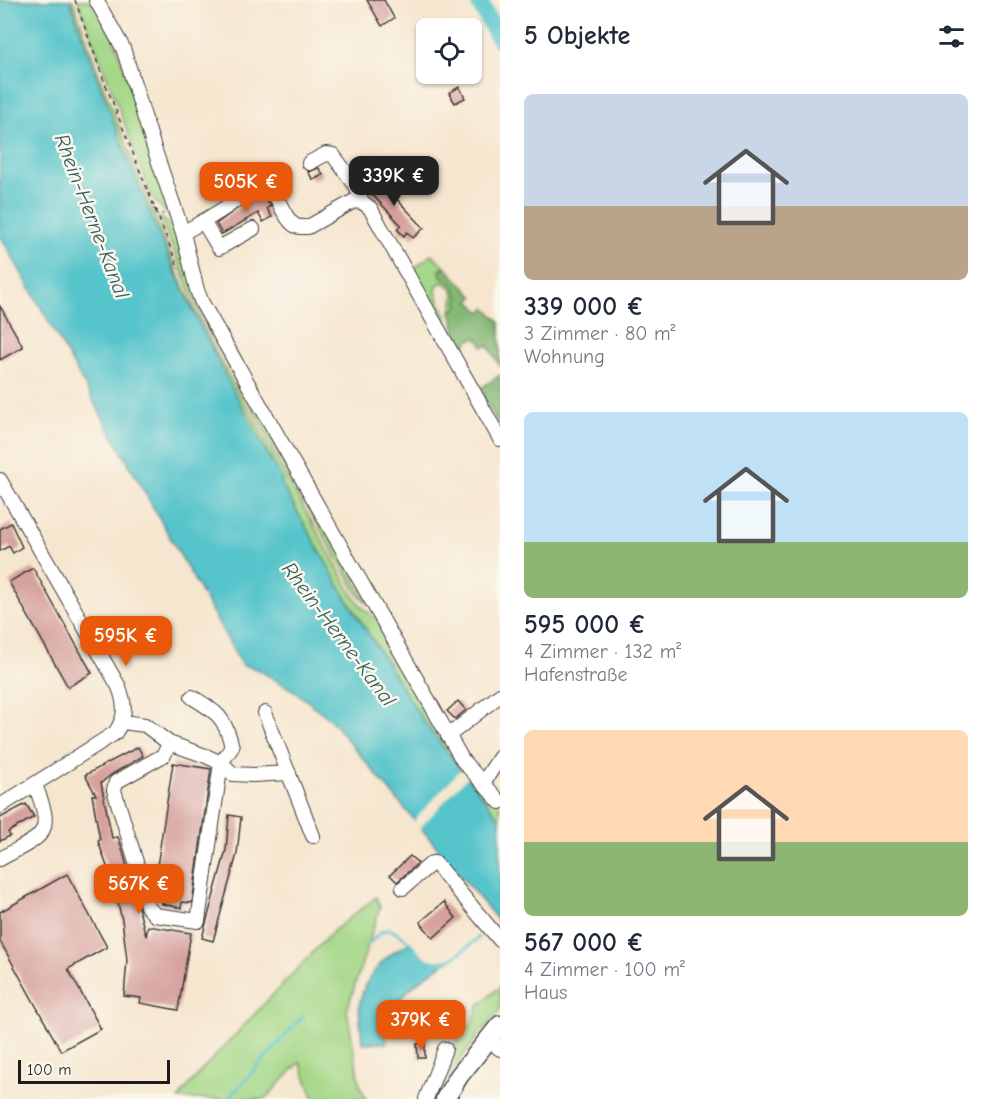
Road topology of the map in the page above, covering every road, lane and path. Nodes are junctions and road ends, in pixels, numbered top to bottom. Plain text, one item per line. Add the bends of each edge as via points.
1 (96, 0) edge
2 (309, 163) dead end
3 (363, 202) junction
4 (203, 221) junction
5 (253, 229) dead end
6 (183, 232) junction
7 (500, 439) edge
8 (0, 480) edge
9 (500, 695) edge
10 (192, 697) dead end
11 (265, 713) dead end
12 (123, 722) junction
13 (448, 736) junction
14 (169, 743) junction
15 (500, 757) edge
16 (221, 763) junction
17 (289, 772) junction
18 (483, 783) junction
19 (34, 785) junction
20 (500, 801) edge
21 (0, 807) edge
22 (313, 836) dead end
23 (0, 859) edge
24 (403, 888) dead end
25 (500, 940) edge
26 (500, 1024) edge
27 (494, 1044) edge
28 (445, 1049) dead end
29 (426, 1099) edge
30 (445, 1099) edge

1 - 6 street via 123,48
2 - 3 street via 326,154 333,155
3 - 4 street via 354,201 300,228 293,224 271,187 261,181 252,183 236,201
3 - 7 street via 370,208
4 - 5 street via 219,248
4 - 6 street
6 - 13 street via 202,303
8 - 12 street via 119,687 125,710
9 - 13 street
10 - 16 street via 216,712 228,728 232,747
11 - 17 street
12 - 14 street via 145,725
12 - 19 street via 115,734
13 - 18 street
14 - 16 street
14 - 16 street via 164,755 116,782 114,790 147,906 156,915 198,921
15 - 18 street
16 - 17 street via 233,774
17 - 22 street
18 - 20 street
19 - 21 street
19 - 23 street via 44,811 44,830 38,838
24 - 25 street via 435,863
26 - 27 main road
27 - 30 main road
28 - 29 street

